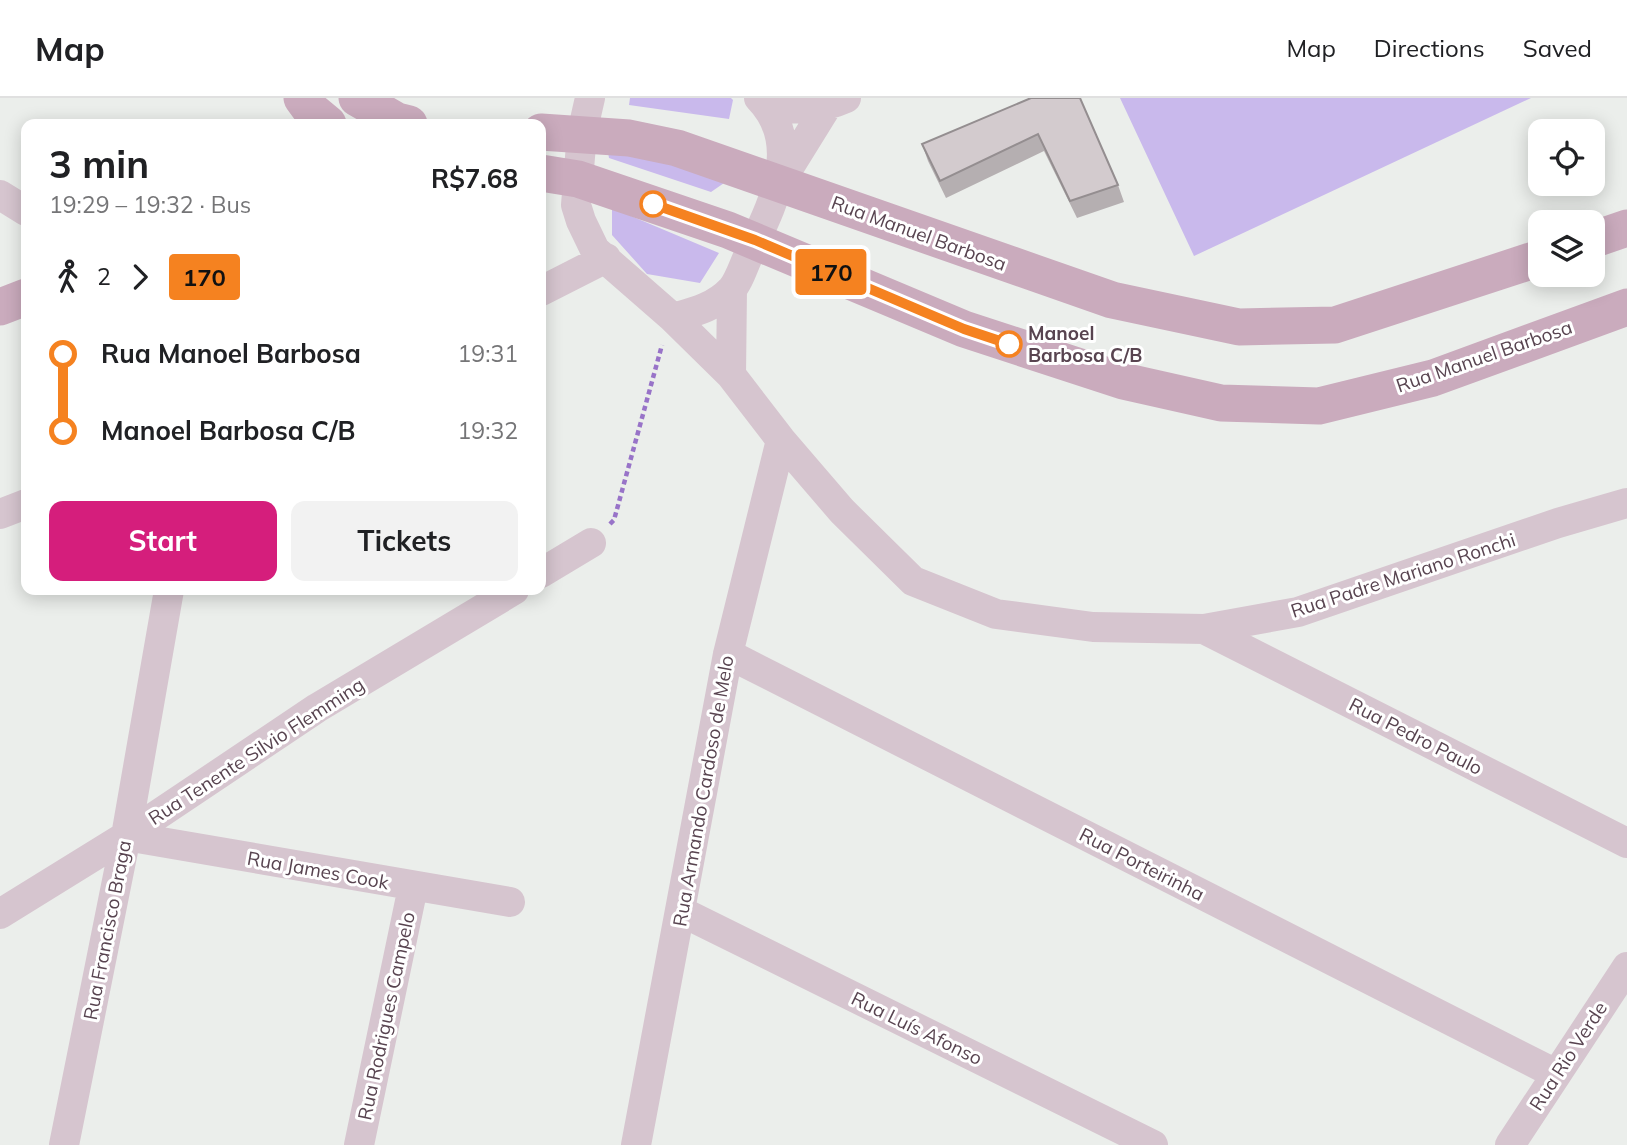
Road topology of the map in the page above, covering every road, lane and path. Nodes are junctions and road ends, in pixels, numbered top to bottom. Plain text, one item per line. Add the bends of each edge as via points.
1 (302, 98) edge
2 (357, 98) edge
3 (590, 98) edge
4 (763, 102) edge
5 (837, 102) edge
6 (322, 119) edge
7 (391, 119) edge
8 (546, 132) edge
9 (582, 133) junction
10 (546, 174) edge
11 (578, 179) junction
12 (779, 183) junction
13 (0, 195) edge
14 (21, 208) edge
15 (1627, 228) edge
16 (1605, 236) edge
17 (755, 240) junction
18 (606, 258) junction
19 (1528, 262) edge
20 (546, 288) edge
21 (732, 289) junction
22 (21, 298) edge
23 (0, 307) edge
24 (1627, 307) edge
25 (673, 318) junction
26 (731, 375) junction
27 (781, 440) junction
28 (1627, 503) edge
29 (21, 506) edge
30 (0, 514) edge
31 (592, 543) joint
32 (546, 570) edge
33 (168, 595) edge
34 (506, 595) edge
35 (1204, 629) junction
36 (728, 654) junction
37 (126, 836) junction
38 (1627, 843) edge
39 (413, 887) junction
40 (510, 902) dead end
41 (682, 912) junction
42 (0, 914) edge
43 (1627, 967) edge
44 (1556, 1074) junction
45 (64, 1145) edge
46 (359, 1145) edge
47 (636, 1145) edge
48 (1153, 1145) edge
49 (1510, 1145) edge

1 - 6 main road
2 - 7 main road
3 - 9 street, Rua Padre Mariano Ronchi
4 - 5 street via 797,110
4 - 12 street via 783,143
5 - 12 street
8 - 9 main road, Rua Manuel Barbosa
9 - 11 street, Rua Padre Mariano Ronchi
9 - 12 main road, Rua Manuel Barbosa via 677,148
10 - 11 main road, Rua Manuel Barbosa
11 - 17 main road, Rua Manuel Barbosa
11 - 18 street, Rua Padre Mariano Ronchi via 576,205 581,221 595,250
12 - 17 street
12 - 19 main road, Rua Manuel Barbosa via 1112,300 1239,327 1335,325
13 - 14 street
15 - 16 main road
17 - 21 street
17 - 24 main road, Rua Manuel Barbosa via 964,329 1122,381 1221,403 1319,406 1433,377
18 - 20 street
18 - 25 street, Rua Padre Mariano Ronchi
21 - 25 street via 708,307
21 - 26 street
22 - 23 main road
25 - 26 street, Rua Padre Mariano Ronchi
25 - 31 path via 614,520
26 - 27 street, Rua Padre Mariano Ronchi
27 - 35 street, Rua Padre Mariano Ronchi via 842,511 913,581 996,614 1093,627
27 - 36 street, Rua Armando Cardoso de Melo
28 - 35 street, Rua Padre Mariano Ronchi via 1298,612
29 - 30 street
31 - 32 street
33 - 37 street, Rua Francisco Braga
34 - 37 street, Rua Tenente Silvio Flemming via 317,708
35 - 38 street, Rua Pedro Paulo
36 - 41 street, Rua Armando Cardoso de Melo
36 - 44 street, Rua Porteirinha
37 - 39 street, Rua James Cook
37 - 42 street, Rua Tenente Silvio Flemming
37 - 45 street, Rua Francisco Braga
39 - 40 street, Rua James Cook
39 - 46 street, Rua Rodrigues Campelo
41 - 47 street, Rua Armando Cardoso de Melo
41 - 48 street, Rua Luís Afonso
43 - 44 street, Rua Rio Verde
44 - 49 street, Rua Rio Verde

